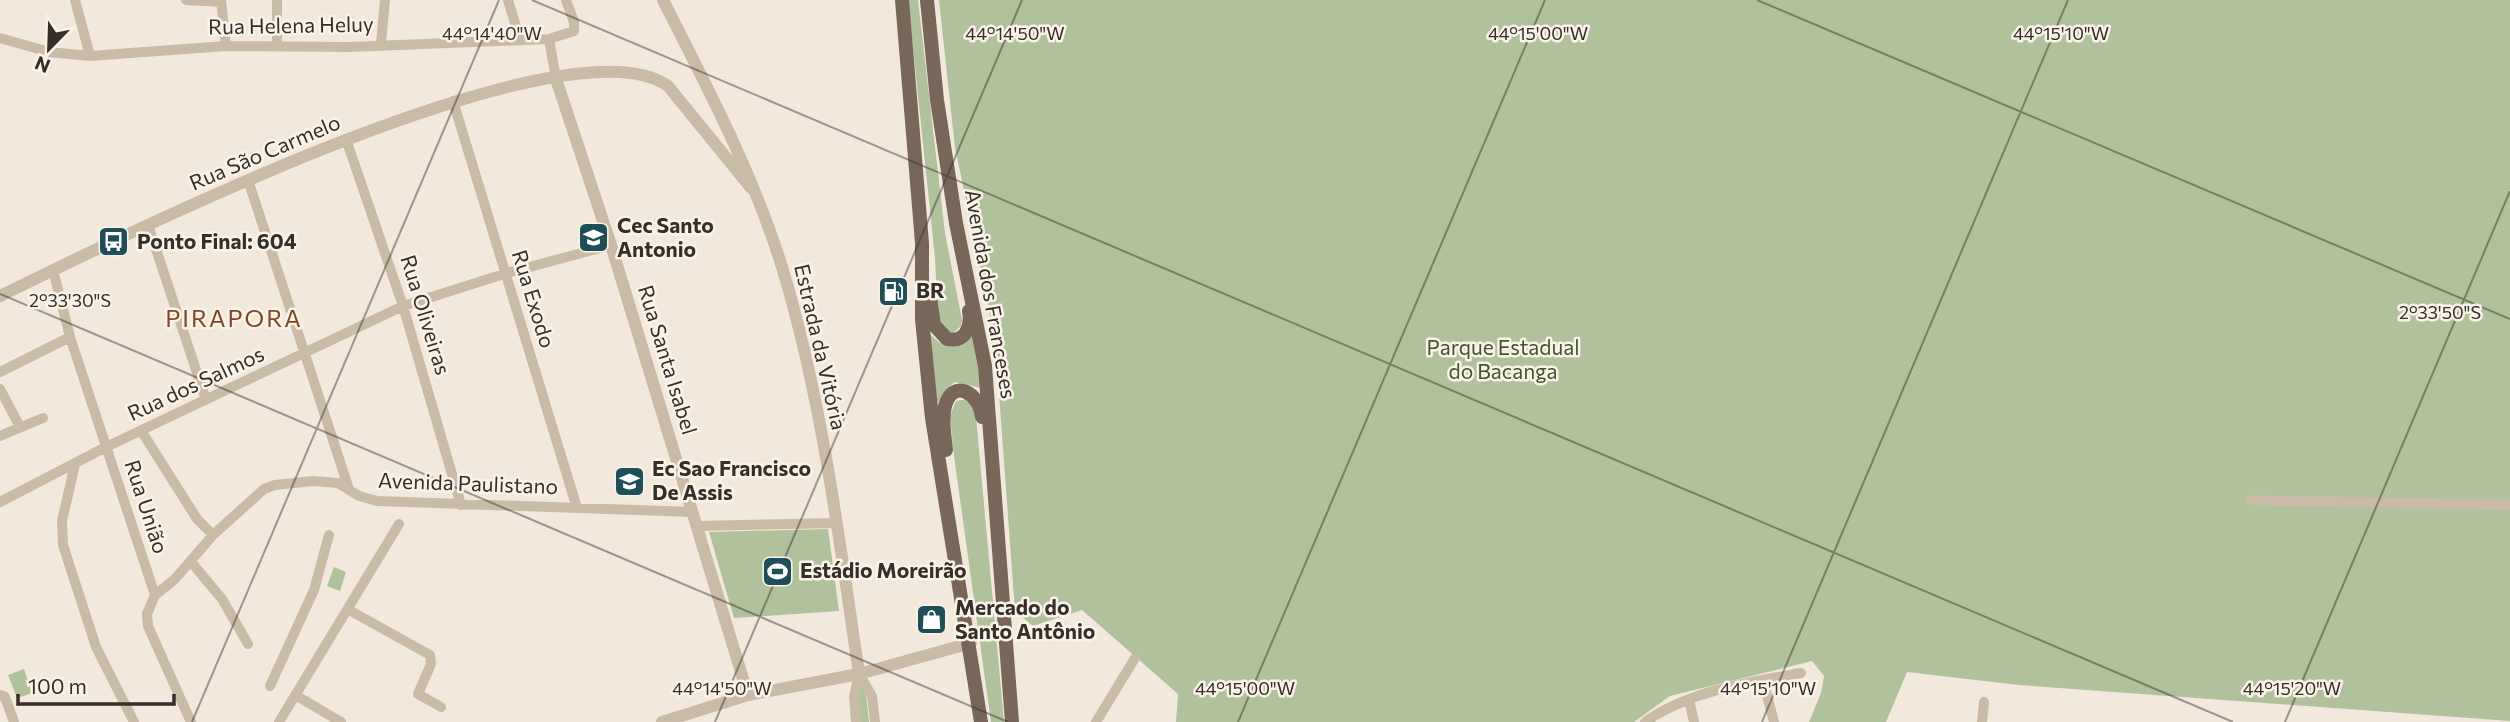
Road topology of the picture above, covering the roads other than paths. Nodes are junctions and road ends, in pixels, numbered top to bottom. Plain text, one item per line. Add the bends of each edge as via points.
1 (75, 0) edge
2 (186, 0) edge
3 (277, 0) edge
4 (385, 0) edge
5 (508, 0) edge
6 (566, 0) edge
7 (663, 0) edge
8 (902, 0) edge
9 (927, 0) edge
10 (221, 1) edge
11 (0, 38) edge
12 (550, 39) junction
13 (520, 40) junction
14 (381, 44) junction
15 (226, 46) junction
16 (277, 46) junction
17 (90, 56) junction
18 (556, 79) junction
19 (453, 101) junction
20 (346, 139) junction
21 (248, 180) junction
22 (751, 188) junction
23 (956, 223) junction
24 (148, 225) junction
25 (922, 243) junction
26 (611, 245) junction
27 (53, 270) junction
28 (504, 274) junction
29 (0, 296) edge
30 (403, 306) junction
31 (71, 337) junction
32 (303, 355) junction
33 (0, 372) edge
34 (0, 389) edge
35 (206, 400) junction
36 (43, 418) dead end
37 (20, 427) junction
38 (142, 432) junction
39 (0, 436) edge
40 (106, 447) junction
41 (75, 464) junction
42 (349, 489) junction
43 (2251, 500) dead end
44 (0, 502) edge
45 (461, 505) junction
46 (2510, 505) edge
47 (578, 508) junction
48 (693, 512) junction
49 (837, 523) junction
50 (400, 524) dead end
51 (697, 526) junction
52 (952, 529) junction
53 (996, 534) junction
54 (213, 535) junction
55 (329, 535) dead end
56 (192, 563) junction
57 (155, 595) junction
58 (349, 610) junction
59 (971, 643) junction
60 (248, 644) dead end
61 (1135, 658) dead end
62 (1801, 673) dead end
63 (859, 674) junction
64 (1763, 680) junction
65 (270, 686) dead end
66 (0, 695) edge
67 (748, 695) junction
68 (297, 696) junction
69 (1689, 700) junction
70 (1984, 702) dead end
71 (441, 706) dead end
72 (14, 722) edge
73 (134, 722) edge
74 (191, 722) edge
75 (279, 722) edge
76 (341, 722) edge
77 (662, 722) edge
78 (856, 722) edge
79 (875, 722) edge
80 (981, 722) edge
81 (1012, 722) edge
82 (1096, 722) edge
83 (1645, 722) edge
84 (1694, 722) edge
85 (1774, 722) edge
86 (1982, 722) edge

1 - 17 street
2 - 10 street
3 - 16 street
4 - 14 street
5 - 13 street
6 - 12 street via 574,31
7 - 22 street, Estrada da Vitória via 715,99
8 - 25 main road
9 - 23 main road, Avenida dos Franceses
10 - 15 street
11 - 17 street, Rua Helena Heluy via 49,52
12 - 13 street, Rua Helena Heluy
12 - 18 street
13 - 14 street, Rua Helena Heluy
14 - 16 street, Rua Helena Heluy
15 - 16 street, Rua Helena Heluy
15 - 17 street, Rua Helena Heluy
18 - 19 street, Rua São Carmelo
18 - 22 street, Rua São Carmelo via 614,72 657,78
18 - 26 street, Rua Santa Isabel
19 - 20 street, Rua São Carmelo
19 - 28 street, Rua Exodo
20 - 21 street, Rua São Carmelo
20 - 30 street, Rua Oliveiras
21 - 24 street, Rua São Carmelo
21 - 32 street
22 - 49 street, Estrada da Vitória via 799,327
23 - 25 main road via 970,319 967,331 956,340 943,337 934,325
23 - 53 main road, Avenida dos Franceses via 985,366
24 - 27 street, Rua São Carmelo
24 - 35 street
25 - 52 main road via 922,319
26 - 28 street, Rua dos Salmos
26 - 48 street, Rua Santa Isabel
27 - 29 street, Rua São Carmelo
27 - 31 street, Rua União
28 - 30 street, Rua dos Salmos
28 - 47 street, Rua Exodo
30 - 32 street, Rua dos Salmos
30 - 45 street, Rua Oliveiras
31 - 33 street
31 - 40 street, Rua União
32 - 35 street, Rua dos Salmos
32 - 42 street
34 - 37 street
35 - 38 street, Rua dos Salmos
36 - 37 street
37 - 39 street
38 - 40 street, Rua dos Salmos
38 - 54 street via 197,519
40 - 41 street, Rua dos Salmos
40 - 57 street, Rua União
41 - 44 street, Rua dos Salmos
41 - 73 street via 62,521 63,545 96,647
42 - 45 street, Avenida Paulistano via 367,500
42 - 54 street, Avenida Paulistano via 313,481 275,485 255,495
43 - 46 street
45 - 47 street, Avenida Paulistano
47 - 48 street, Avenida Paulistano
48 - 51 street, Rua Santa Isabel
49 - 51 street
49 - 63 street, Estrada da Vitória
50 - 58 street
51 - 67 street, Rua Santa Isabel
52 - 53 main road via 944,411 950,397 962,391 972,394 981,405
52 - 59 main road
53 - 81 main road, Avenida dos Franceses
54 - 56 street, Avenida Paulistano
55 - 65 street via 314,590
56 - 57 street, Avenida Paulistano
56 - 60 street via 222,599
57 - 74 street via 147,614 148,626
58 - 68 street
58 - 71 street via 429,655 431,664 418,694
59 - 63 street
59 - 80 main road
61 - 82 street
62 - 64 street
63 - 67 street
63 - 78 street via 854,696
63 - 79 street, Estrada da Vitória via 873,696
64 - 69 street
64 - 85 street
66 - 72 street via 5,697
67 - 77 street
68 - 75 street
68 - 76 street
69 - 83 street via 1661,710
69 - 84 street
70 - 86 street

